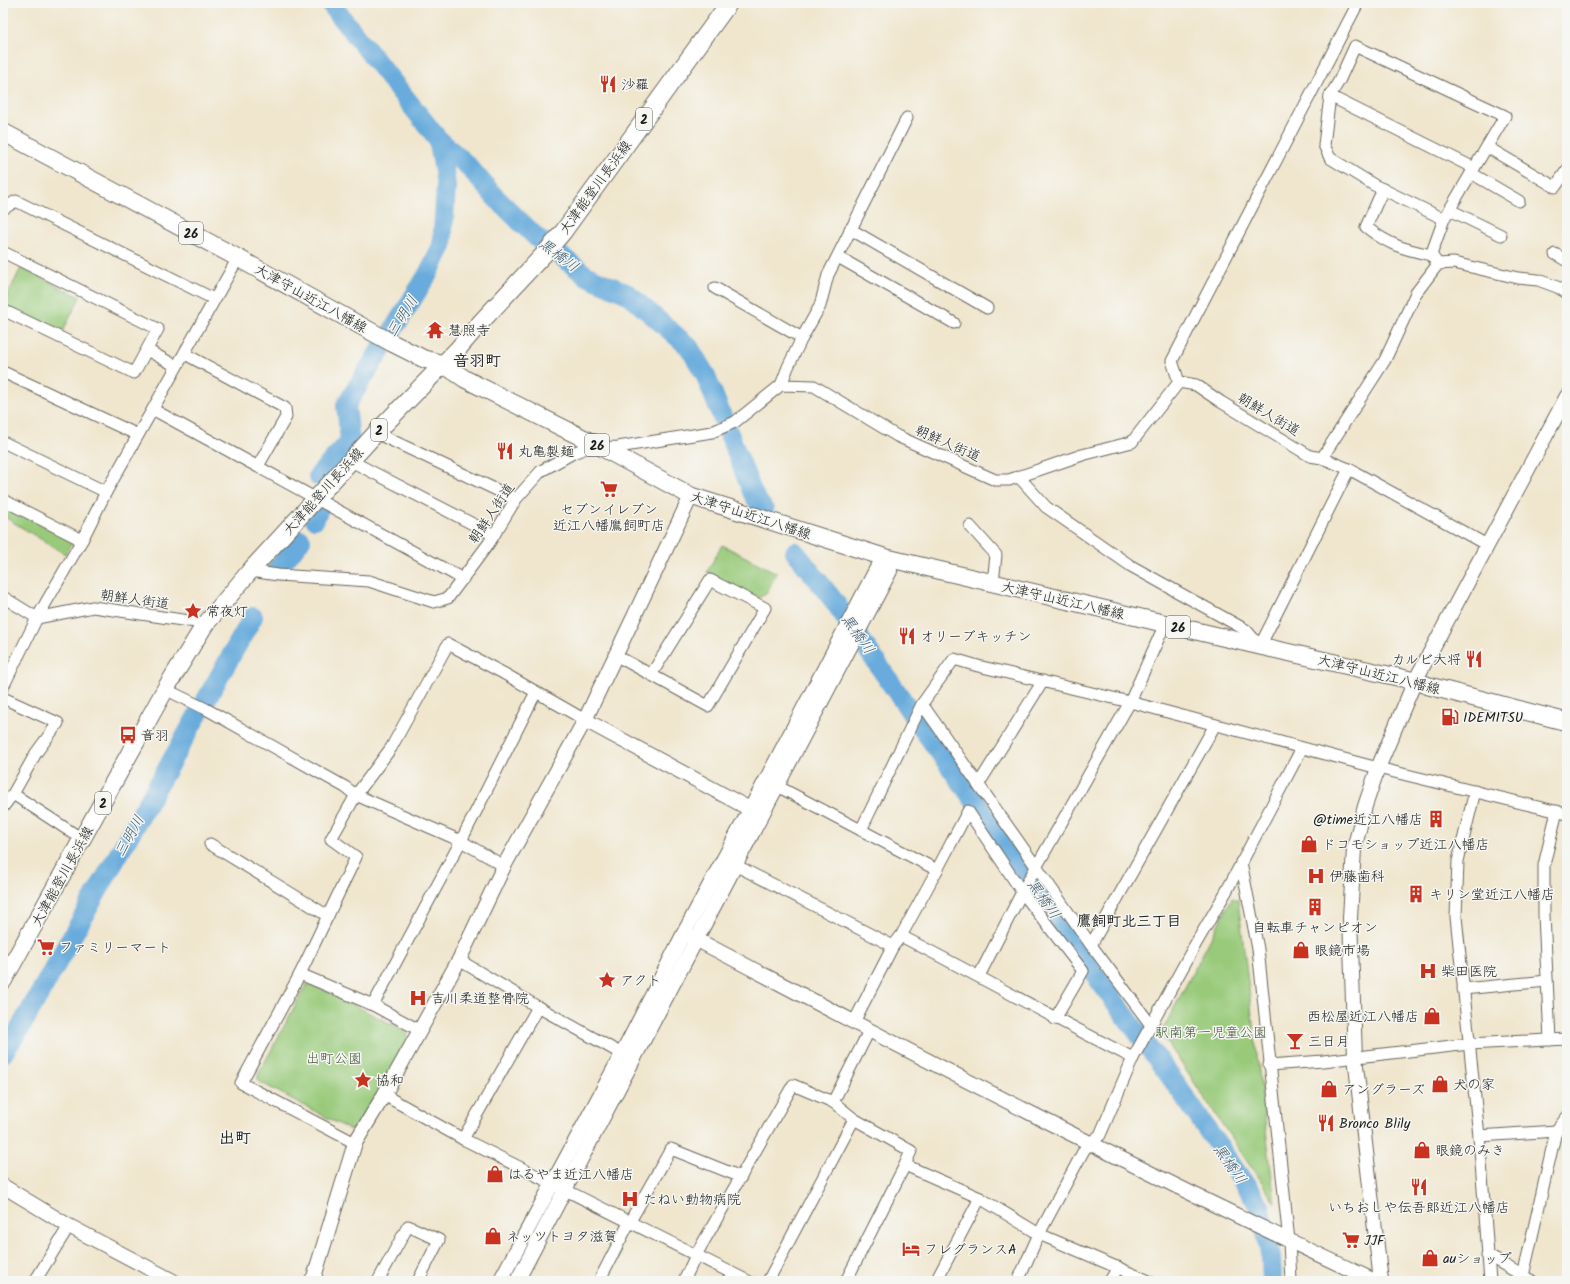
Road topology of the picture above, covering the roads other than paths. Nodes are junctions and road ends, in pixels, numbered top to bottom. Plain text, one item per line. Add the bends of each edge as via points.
1 (729, 3) edge
2 (1358, 3) edge
3 (1330, 96) junction
4 (907, 118) dead end
5 (3, 132) edge
6 (1487, 147) junction
7 (1473, 170) junction
8 (1567, 170) edge
9 (1383, 189) junction
10 (1519, 201) dead end
11 (3, 209) edge
12 (1447, 215) junction
13 (850, 229) junction
14 (1501, 235) dead end
15 (3, 252) edge
16 (1554, 254) dead end
17 (1431, 255) junction
18 (838, 257) junction
19 (238, 258) junction
20 (1567, 261) edge
21 (1438, 264) junction
22 (715, 288) dead end
23 (1567, 293) edge
24 (214, 299) junction
25 (987, 308) dead end
26 (3, 310) edge
27 (954, 323) dead end
28 (802, 338) junction
29 (147, 350) junction
30 (185, 354) junction
31 (443, 364) junction
32 (176, 366) junction
33 (3, 372) edge
34 (1179, 382) junction
35 (781, 385) junction
36 (1567, 396) edge
37 (154, 410) junction
38 (376, 433) junction
39 (138, 435) junction
40 (3, 442) edge
41 (601, 447) junction
42 (1322, 458) junction
43 (351, 461) junction
44 (258, 466) junction
45 (1349, 469) junction
46 (1019, 477) junction
47 (106, 492) junction
48 (691, 496) junction
49 (316, 499) junction
50 (516, 499) junction
51 (3, 500) edge
52 (970, 526) dead end
53 (494, 535) junction
54 (82, 540) junction
55 (1487, 545) junction
56 (887, 558) junction
57 (250, 571) junction
58 (462, 579) junction
59 (993, 583) junction
60 (3, 597) edge
61 (37, 618) junction
62 (1165, 624) junction
63 (204, 626) junction
64 (844, 644) junction
65 (1260, 646) junction
66 (615, 655) junction
67 (651, 675) junction
68 (1043, 681) junction
69 (1415, 681) junction
70 (3, 687) edge
71 (166, 688) junction
72 (536, 692) junction
73 (3, 698) edge
74 (1130, 702) junction
75 (922, 704) junction
76 (585, 720) junction
77 (1567, 722) edge
78 (1215, 725) junction
79 (1302, 748) junction
80 (1378, 768) junction
81 (978, 785) junction
82 (777, 786) junction
83 (1475, 791) junction
84 (12, 794) junction
85 (356, 795) junction
86 (3, 807) edge
87 (1562, 812) edge
88 (756, 813) junction
89 (861, 830) junction
90 (82, 840) junction
91 (461, 841) junction
92 (210, 844) dead end
93 (1241, 862) junction
94 (735, 865) junction
95 (504, 866) junction
96 (1037, 867) junction
97 (937, 870) junction
98 (1022, 892) junction
99 (328, 916) junction
100 (690, 936) junction
101 (901, 936) junction
102 (1092, 945) junction
103 (893, 946) junction
104 (459, 960) junction
105 (300, 974) junction
106 (979, 976) junction
107 (3, 981) edge
108 (1547, 981) junction
109 (1463, 989) junction
110 (373, 1005) junction
111 (538, 1007) junction
112 (1055, 1019) junction
113 (854, 1022) junction
114 (1150, 1027) junction
115 (419, 1030) junction
116 (869, 1031) junction
117 (1567, 1038) edge
118 (1550, 1040) junction
119 (1469, 1044) junction
120 (622, 1054) junction
121 (1355, 1057) junction
122 (1133, 1058) junction
123 (1269, 1065) junction
124 (384, 1095) junction
125 (833, 1102) junction
126 (1567, 1117) edge
127 (854, 1119) junction
128 (1556, 1131) junction
129 (1479, 1136) junction
130 (463, 1139) junction
131 (355, 1143) junction
132 (1090, 1143) junction
133 (905, 1165) junction
134 (741, 1177) junction
135 (552, 1184) junction
136 (3, 1186) edge
137 (565, 1190) junction
138 (980, 1198) junction
139 (629, 1222) junction
140 (69, 1226) junction
141 (1039, 1234) junction
142 (1288, 1241) junction
143 (696, 1255) junction
144 (1487, 1255) junction
145 (1118, 1267) junction
146 (1527, 1278) edge
147 (35, 1281) edge
148 (173, 1281) edge
149 (311, 1281) edge
150 (378, 1281) edge
151 (418, 1281) edge
152 (500, 1281) edge
153 (517, 1281) edge
154 (599, 1281) edge
155 (684, 1281) edge
156 (748, 1281) edge
157 (768, 1281) edge
158 (846, 1281) edge
159 (936, 1281) edge
160 (1018, 1281) edge
161 (1110, 1281) edge
162 (1149, 1281) edge
163 (1291, 1281) edge
164 (1375, 1281) edge
165 (1380, 1281) edge
166 (1490, 1281) edge

1 - 31 main road, 大津能登川長浜線 / 2 via 560,235
2 - 34 street via 1172,361
3 - 6 street via 1355,46 1504,116
3 - 7 street
3 - 9 street via 1324,145 1330,158
4 - 13 street
5 - 19 main road, 大津守山近江八幡線 / 26
6 - 7 street
6 - 8 street via 1554,187
7 - 10 street
7 - 12 street
9 - 12 street
9 - 17 street via 1366,227 1404,250
11 - 24 street via 16,201
12 - 14 street
12 - 17 street
13 - 18 street
13 - 25 street
15 - 29 street via 158,329
16 - 20 street
17 - 21 street
18 - 27 street
18 - 28 street via 828,275 820,306
19 - 24 street
19 - 31 main road, 大津守山近江八幡線 / 26 via 385,339 424,359
21 - 23 street via 1454,263 1518,278 1538,280
21 - 42 street via 1416,293 1385,360
22 - 28 street
24 - 30 street
26 - 29 street via 134,373
28 - 35 street
29 - 32 street
30 - 32 street
30 - 44 street via 285,408 286,417
31 - 38 main road, 大津能登川長浜線 / 2
31 - 41 main road, 大津守山近江八幡線 / 26 via 465,379
32 - 37 street
33 - 39 street
34 - 42 street, 朝鮮人街道 via 1196,385 1310,456
34 - 46 street, 朝鮮人街道 via 1132,442 1082,455
35 - 41 street, 朝鮮人街道 via 735,422 712,432 625,446
35 - 46 street, 朝鮮人街道 via 814,386 897,436 995,480
36 - 55 street
37 - 39 street
37 - 44 street
38 - 43 main road, 大津能登川長浜線 / 2
38 - 50 street
39 - 47 street
40 - 47 street
41 - 48 main road, 大津守山近江八幡線 / 26
41 - 50 street, 朝鮮人街道 via 586,448 573,453 541,471
42 - 45 street, 朝鮮人街道
43 - 49 main road, 大津能登川長浜線 / 2
43 - 53 street
44 - 49 street
45 - 55 street, 朝鮮人街道
45 - 65 street
46 - 65 street via 1046,507 1131,566 1246,630
47 - 54 street
48 - 56 main road, 大津守山近江八幡線 / 26
48 - 66 street
49 - 57 main road, 大津能登川長浜線 / 2
49 - 58 street
50 - 53 street, 朝鮮人街道
51 - 54 street
52 - 59 street via 996,555
53 - 58 street, 朝鮮人街道
54 - 61 street
55 - 69 street
56 - 59 main road, 大津守山近江八幡線 / 26
56 - 64 street via 877,568 856,608
56 - 64 street via 890,572 864,619
57 - 58 street, 朝鮮人街道 via 368,581 434,602 448,598
57 - 63 main road, 大津能登川長浜線 / 2
59 - 62 main road, 大津守山近江八幡線 / 26
60 - 61 street
61 - 63 street, 朝鮮人街道 via 93,607 196,622
61 - 70 street
62 - 65 main road, 大津守山近江八幡線 / 26
62 - 74 street
63 - 71 main road, 大津能登川長浜線 / 2
64 - 82 street
64 - 88 street
65 - 69 main road, 大津守山近江八幡線 / 26
66 - 67 street
66 - 76 street
67 - 67 street via 708,706 764,608 710,580
68 - 74 street
68 - 75 street via 954,659
68 - 81 street
69 - 77 main road, 大津守山近江八幡線 / 26
69 - 80 street
71 - 85 street via 346,787
71 - 90 main road, 大津能登川長浜線 / 2
72 - 76 street
72 - 85 street via 448,644 391,748
72 - 91 street
73 - 84 street via 58,723 36,753
74 - 78 street
74 - 96 street
75 - 81 street
75 - 89 street
76 - 88 street
76 - 95 street
78 - 79 street
78 - 102 street
79 - 80 street
79 - 93 street
80 - 83 street
80 - 121 street via 1364,806 1354,849 1350,918
81 - 96 street
82 - 88 street
82 - 89 street
83 - 87 street
83 - 109 street via 1458,860 1456,917
84 - 86 street
84 - 90 street
85 - 91 street
85 - 99 street via 331,839 356,857
87 - 108 street via 1544,865
88 - 94 street
88 - 100 street
89 - 97 street
90 - 107 main road, 大津能登川長浜線 / 2
91 - 95 street
91 - 110 street
92 - 99 street
93 - 114 street
93 - 123 street via 1258,949
94 - 100 street
94 - 103 street
95 - 104 street
96 - 98 street
96 - 102 street
97 - 98 street via 968,811
97 - 101 street
98 - 106 street
98 - 112 street via 1083,971
99 - 105 street
100 - 113 street
100 - 120 street
100 - 137 street
101 - 103 street
101 - 106 street
102 - 114 street
103 - 113 street
104 - 111 street
104 - 115 street
105 - 110 street
105 - 131 street via 241,1083
106 - 112 street
108 - 109 street
108 - 118 street
109 - 119 street
110 - 115 street
111 - 120 street
111 - 130 street
112 - 122 street
113 - 116 street
114 - 122 street
115 - 124 street
116 - 125 street
116 - 132 street
117 - 118 street
118 - 119 street
119 - 121 street
119 - 129 street
120 - 135 street
121 - 123 street
121 - 165 street
122 - 132 street via 1100,1136
123 - 142 street
124 - 130 street
124 - 131 street
125 - 127 street
125 - 134 street via 793,1085
126 - 128 street
127 - 133 street via 911,1151
127 - 157 street
128 - 129 street
128 - 146 street
129 - 144 street
130 - 135 street
131 - 149 street
132 - 141 street
132 - 142 street
133 - 138 street
133 - 158 street
134 - 139 street via 671,1149
134 - 143 street
135 - 137 street
135 - 152 street
136 - 140 street
137 - 139 street
137 - 153 street
138 - 141 street
138 - 159 street
139 - 143 street
139 - 154 street
140 - 147 street
140 - 148 street
141 - 145 street
141 - 160 street
142 - 163 street
142 - 164 street
143 - 155 street
143 - 156 street
144 - 146 street
144 - 166 street
145 - 161 street
145 - 162 street
150 - 151 street via 408,1226 439,1240

